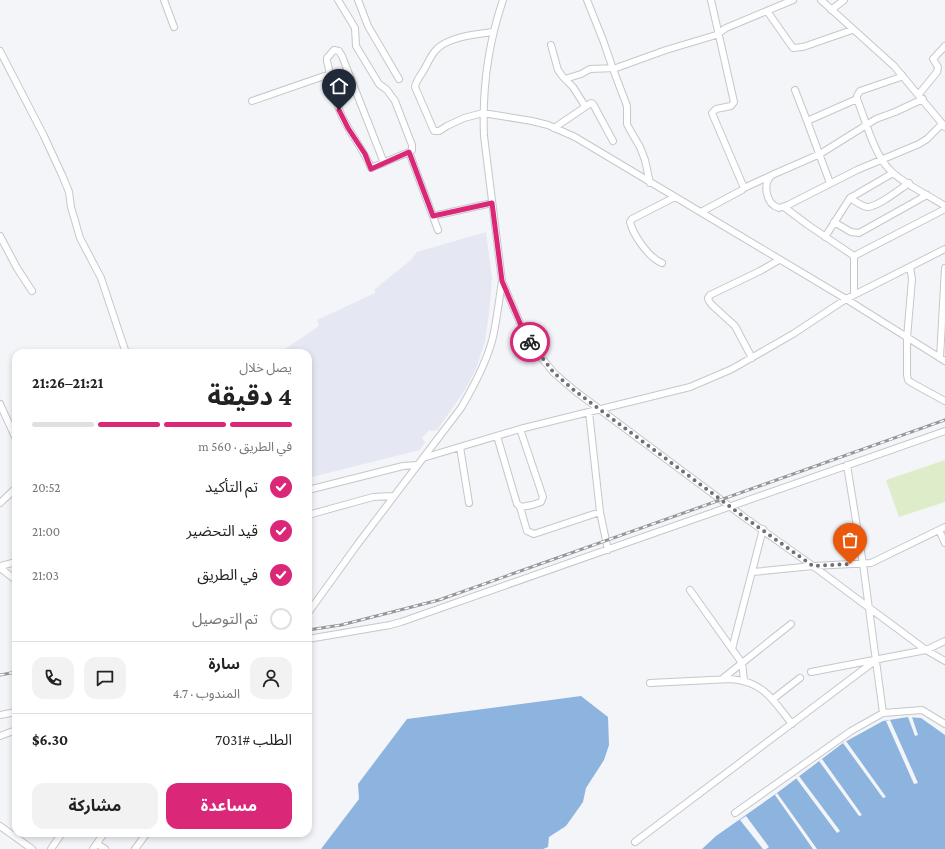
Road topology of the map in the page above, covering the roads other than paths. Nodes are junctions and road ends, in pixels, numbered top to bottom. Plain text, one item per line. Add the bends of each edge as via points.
1 (164, 0) edge
2 (338, 0) edge
3 (358, 0) edge
4 (503, 0) edge
5 (587, 0) edge
6 (711, 0) edge
7 (793, 0) edge
8 (821, 0) edge
9 (844, 0) edge
10 (831, 10) junction
11 (767, 11) junction
12 (174, 27) dead end
13 (852, 30) junction
14 (493, 32) junction
15 (718, 33) junction
16 (551, 45) dead end
17 (945, 46) edge
18 (0, 51) edge
19 (613, 69) junction
20 (330, 74) junction
21 (902, 75) junction
22 (565, 78) junction
23 (399, 79) dead end
24 (795, 90) dead end
25 (921, 97) junction
26 (857, 99) junction
27 (252, 101) dead end
28 (585, 106) junction
29 (483, 113) junction
30 (807, 121) junction
31 (867, 125) junction
32 (944, 126) edge
33 (554, 128) junction
34 (613, 141) dead end
35 (409, 152) junction
36 (820, 154) junction
37 (882, 159) junction
38 (384, 163) junction
39 (893, 173) junction
40 (772, 175) junction
41 (650, 183) junction
42 (830, 183) junction
43 (908, 183) junction
44 (744, 188) junction
45 (927, 195) junction
46 (674, 197) junction
47 (850, 198) junction
48 (492, 203) junction
49 (945, 206) edge
50 (784, 207) junction
51 (945, 209) edge
52 (702, 212) junction
53 (433, 216) junction
54 (834, 222) junction
55 (438, 230) dead end
56 (0, 236) edge
57 (824, 237) junction
58 (945, 249) edge
59 (854, 256) junction
60 (779, 260) junction
61 (662, 263) dead end
62 (910, 267) junction
63 (945, 268) edge
64 (502, 281) junction
65 (32, 291) dead end
66 (854, 295) junction
67 (846, 299) junction
68 (907, 338) junction
69 (125, 349) edge
70 (752, 358) junction
71 (943, 359) edge
72 (945, 401) edge
73 (0, 404) edge
74 (600, 410) junction
75 (589, 412) junction
76 (520, 429) junction
77 (12, 430) edge
78 (945, 431) edge
79 (497, 436) junction
80 (460, 447) junction
81 (423, 458) junction
82 (417, 465) junction
83 (847, 465) junction
84 (312, 489) edge
85 (12, 492) edge
86 (394, 496) junction
87 (0, 503) edge
88 (468, 503) dead end
89 (520, 506) junction
90 (731, 507) junction
91 (600, 512) junction
92 (312, 515) edge
93 (945, 527) edge
94 (763, 529) junction
95 (939, 530) junction
96 (945, 543) edge
97 (608, 550) junction
98 (12, 563) edge
99 (863, 564) junction
100 (813, 566) junction
101 (0, 567) edge
102 (753, 572) junction
103 (12, 577) edge
104 (690, 590) dead end
105 (312, 608) edge
106 (868, 608) junction
107 (791, 624) dead end
108 (312, 638) edge
109 (945, 641) edge
110 (732, 649) junction
111 (926, 650) junction
112 (876, 660) junction
113 (945, 661) edge
114 (742, 663) junction
115 (812, 672) dead end
116 (800, 678) dead end
117 (720, 680) junction
118 (744, 680) junction
119 (650, 684) dead end
120 (773, 699) junction
121 (12, 713) edge
122 (883, 713) junction
123 (0, 715) edge
124 (792, 724) junction
125 (945, 724) edge
126 (12, 732) edge
127 (0, 736) edge
128 (735, 813) dead end
129 (0, 826) edge
130 (12, 835) edge
131 (15, 837) edge
132 (59, 837) edge
133 (101, 837) edge
134 (143, 837) edge
135 (634, 842) dead end
136 (95, 846) edge
137 (32, 849) edge
138 (51, 849) edge
139 (105, 849) edge
140 (135, 849) edge

1 - 12 street
2 - 35 street via 355,28 356,46 379,84 395,102 412,145
3 - 23 street via 368,26
4 - 14 street
5 - 19 street
6 - 15 street
7 - 11 street
8 - 10 street
9 - 10 street
10 - 13 street
11 - 13 street via 793,48
11 - 15 street
13 - 21 street
14 - 29 street via 486,72
14 - 29 street via 455,39 441,46 435,51 415,87 435,131
15 - 19 street
15 - 44 street via 734,102 731,106 716,109 712,113
16 - 22 street via 557,68
17 - 25 street via 933,59 938,70
18 - 69 street via 62,175 69,192 80,238 101,278
19 - 22 street via 590,69
19 - 41 street via 627,106 628,124 645,160
20 - 27 street
20 - 38 street via 339,110 371,168
20 - 38 street via 327,61 331,52 337,50 342,56
21 - 25 street
21 - 26 street via 860,91
22 - 28 street via 574,87
24 - 30 street
25 - 31 street
25 - 32 street
26 - 30 street
26 - 31 street
28 - 33 street
28 - 34 street via 593,104
29 - 33 street via 532,120
29 - 48 street
30 - 36 street
31 - 36 street
31 - 37 street
32 - 37 street via 919,144
33 - 41 street via 575,137
35 - 38 street
35 - 53 street
36 - 40 street
36 - 42 street
37 - 39 street
37 - 42 street
39 - 43 street
39 - 47 street
40 - 44 street
40 - 50 street via 766,185 769,199 773,206
41 - 46 street
42 - 50 street
43 - 45 street
43 - 47 street via 870,207
44 - 52 street
45 - 49 street
45 - 54 street via 859,233 851,232
46 - 52 street
46 - 61 street via 630,222 648,253
47 - 54 street
48 - 53 street
48 - 64 street
50 - 57 street
51 - 59 street
52 - 60 street
53 - 55 street
54 - 57 street
56 - 65 street
57 - 59 street
58 - 62 street
59 - 66 street
60 - 67 street
60 - 70 street via 710,295 708,299 735,326
62 - 66 street
62 - 68 street via 912,279
63 - 71 street
64 - 74 street via 523,330 539,354 554,373
64 - 81 street via 493,337 475,385
66 - 67 street
67 - 68 street
67 - 70 street
68 - 71 street
68 - 72 street via 908,380
70 - 74 street via 690,387
73 - 77 street
74 - 75 street
74 - 90 street
75 - 76 street
75 - 91 street
76 - 79 street
76 - 89 street via 543,498 541,502 532,506
78 - 83 street
79 - 80 street
79 - 89 street via 515,498
80 - 81 street
80 - 88 street
81 - 82 street
82 - 84 street via 403,466
82 - 86 street
83 - 90 street
83 - 99 street
85 - 87 street
86 - 92 street via 373,497
86 - 105 street
89 - 91 street via 527,531 534,534
90 - 94 street
90 - 97 street
91 - 97 street
93 - 95 street
94 - 100 street
94 - 102 street
95 - 96 street
95 - 99 street via 871,563
97 - 108 street via 401,622
98 - 101 street
99 - 100 street
99 - 106 street
100 - 102 street
100 - 106 street
101 - 103 street
102 - 110 street
104 - 110 street
106 - 111 street
106 - 112 street
107 - 114 street
109 - 111 street
110 - 114 street
111 - 112 street
111 - 113 street
112 - 115 street
112 - 122 street
112 - 124 street
114 - 117 street
114 - 118 street
116 - 120 street
117 - 118 street
117 - 119 street
118 - 120 street via 756,685
120 - 124 street
121 - 123 street
122 - 125 street via 922,710
122 - 128 street via 851,731
124 - 135 street
126 - 127 street
129 - 130 street
131 - 137 street
132 - 138 street
133 - 136 street
134 - 140 street
136 - 139 street

